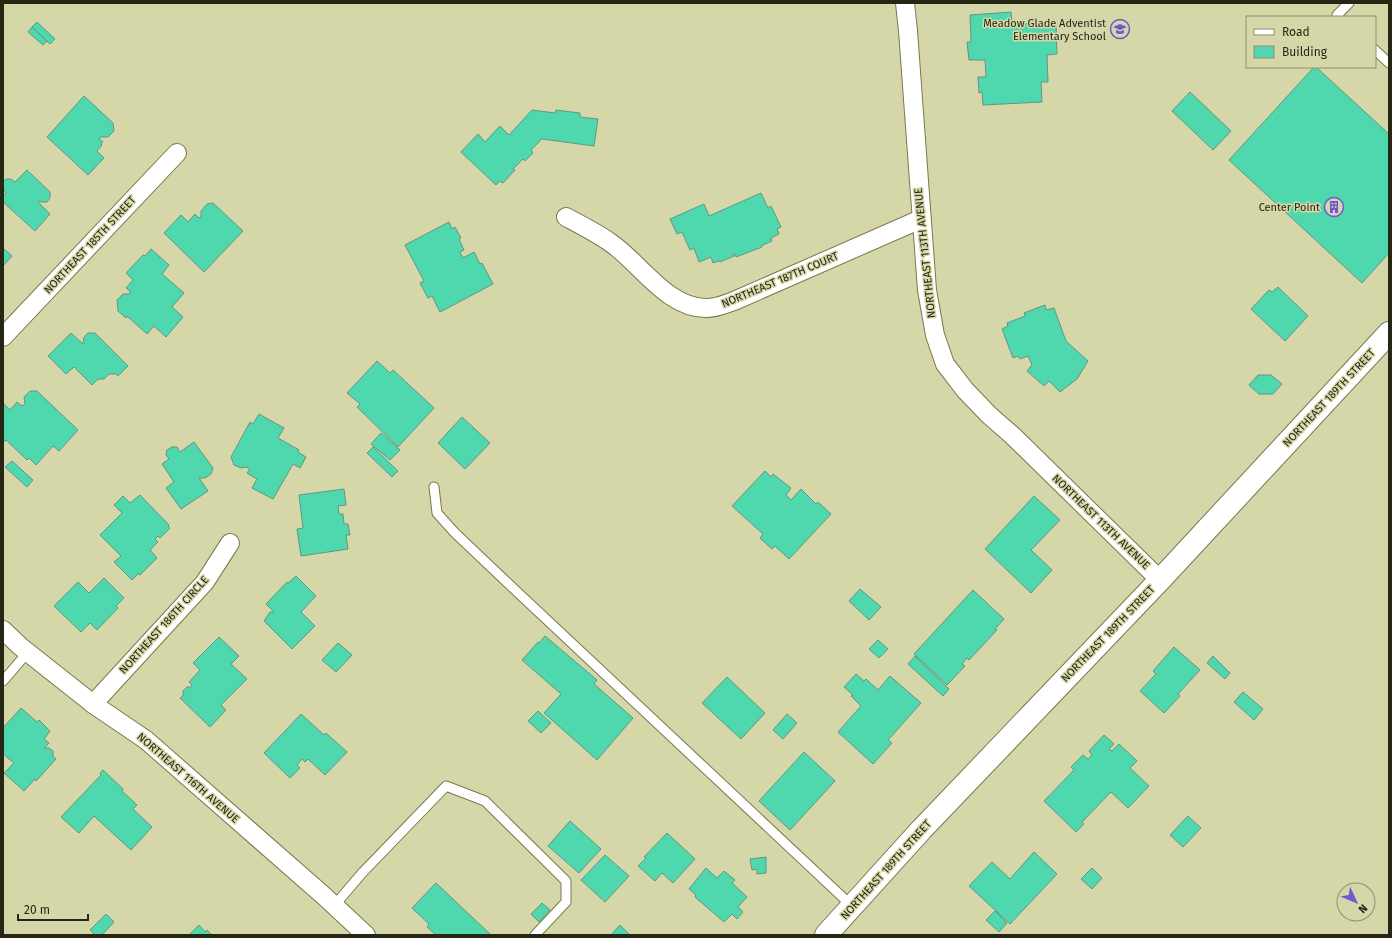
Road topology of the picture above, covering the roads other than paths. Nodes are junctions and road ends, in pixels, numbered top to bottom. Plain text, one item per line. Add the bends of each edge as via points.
1 (905, 3) edge
2 (1349, 3) edge
3 (1338, 16) edge
4 (1376, 51) edge
5 (1389, 63) edge
6 (177, 152) dead end
7 (566, 217) dead end
8 (921, 219) junction
9 (1389, 333) edge
10 (3, 337) edge
11 (434, 487) dead end
12 (230, 543) dead end
13 (1160, 580) junction
14 (3, 630) edge
15 (28, 652) junction
16 (3, 681) edge
17 (93, 704) junction
18 (334, 906) junction
19 (852, 906) junction
20 (366, 935) edge
21 (535, 935) edge
22 (826, 935) edge

1 - 8 street, NORTHEAST 113TH AVENUE
2 - 3 lane
4 - 5 lane
6 - 10 street, NORTHEAST 185TH STREET
7 - 8 street, NORTHEAST 187TH COURT via 611,242 676,300 708,308 734,301
8 - 13 street, NORTHEAST 113TH AVENUE via 931,319 945,364 965,390
9 - 13 street, NORTHEAST 189TH STREET
11 - 19 lane via 437,513 455,532
12 - 17 street, NORTHEAST 186TH CIRCLE via 205,582
13 - 19 street, NORTHEAST 189TH STREET via 921,830
14 - 15 street, NORTHEAST 116TH AVENUE
15 - 16 lane
15 - 17 street, NORTHEAST 116TH AVENUE
17 - 18 street, NORTHEAST 116TH AVENUE via 146,740
18 - 20 street, NORTHEAST 116TH AVENUE
18 - 21 lane via 446,786 485,801 566,881 566,902
19 - 22 street, NORTHEAST 189TH STREET

